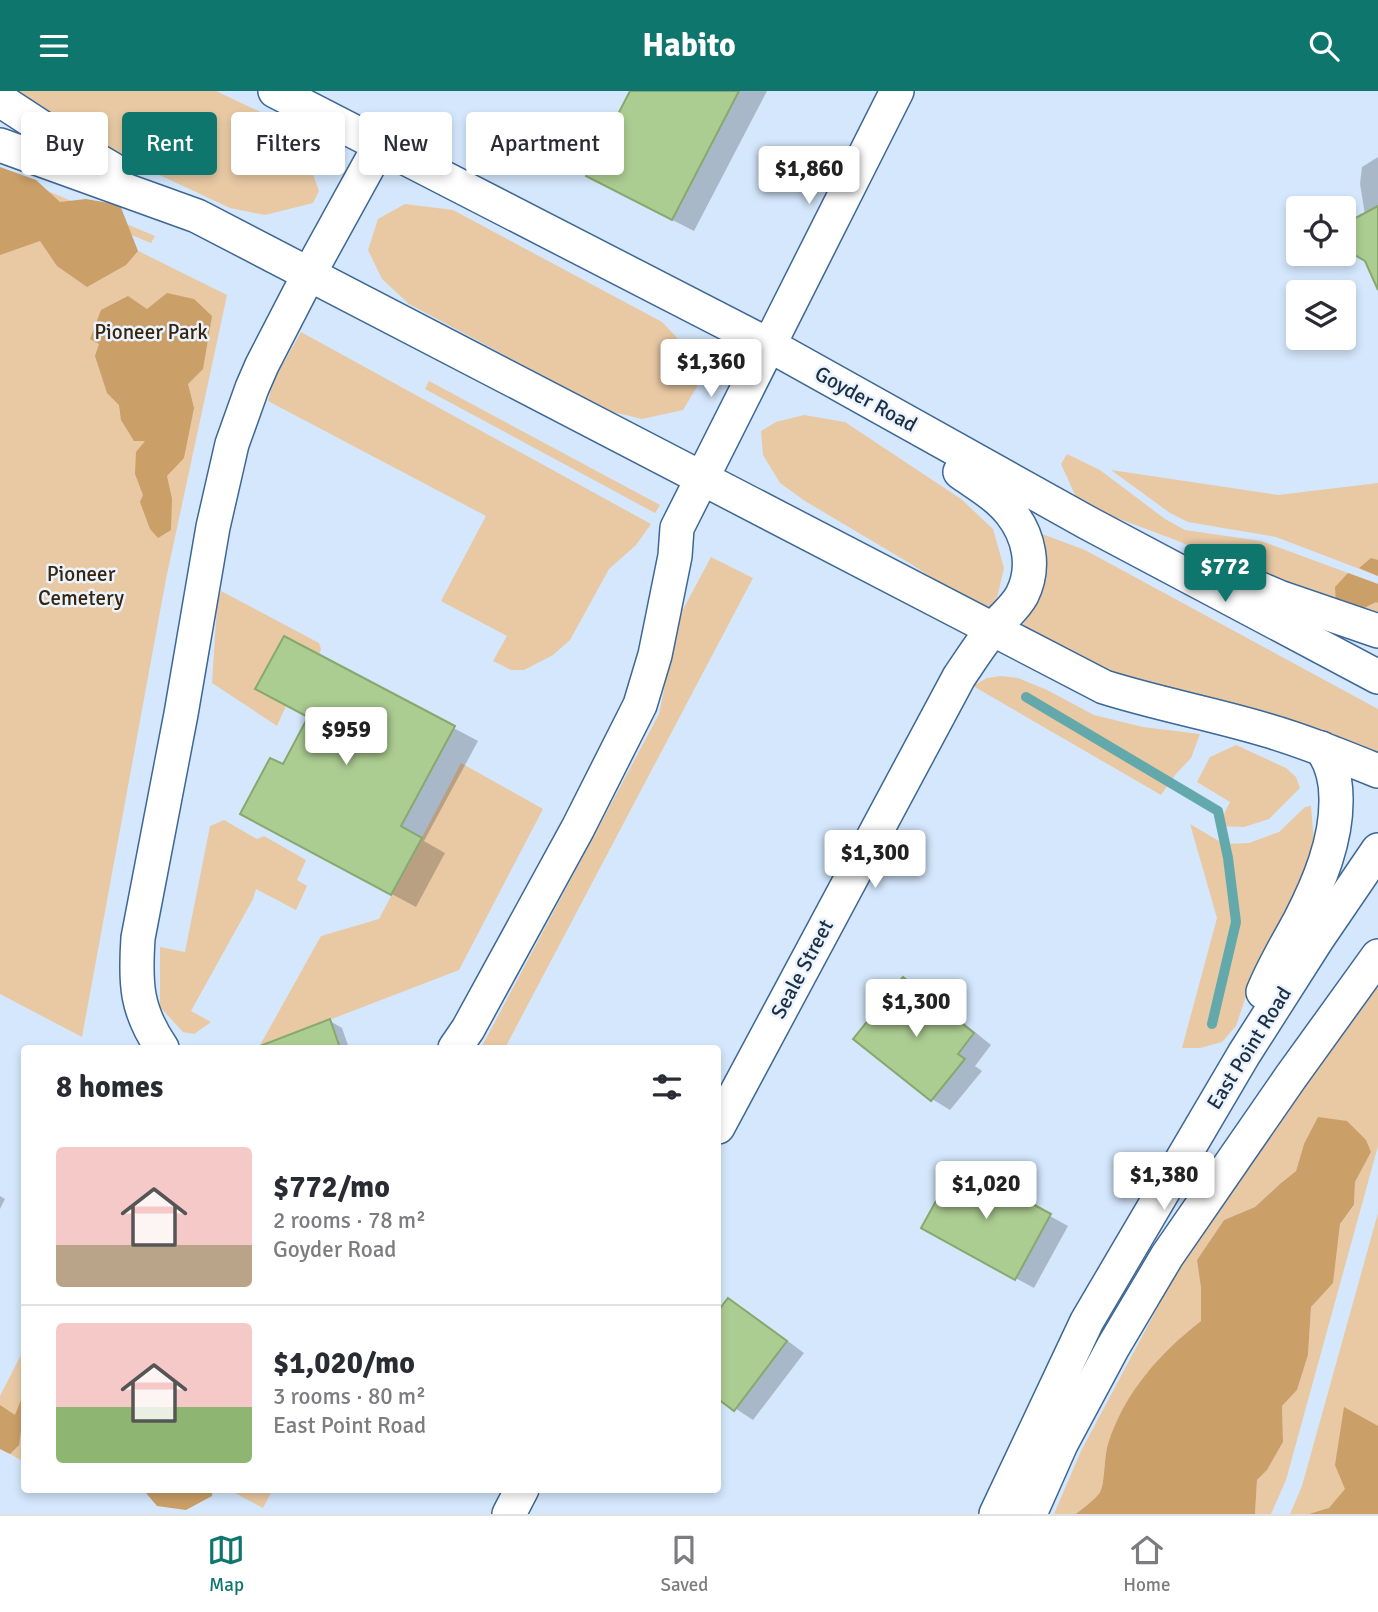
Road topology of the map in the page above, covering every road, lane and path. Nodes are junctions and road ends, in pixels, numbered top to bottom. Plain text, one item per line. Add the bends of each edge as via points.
1 (275, 91) edge
2 (897, 91) edge
3 (0, 100) edge
4 (359, 134) edge
5 (0, 145) edge
6 (363, 175) edge
7 (438, 175) edge
8 (197, 216) junction
9 (309, 274) junction
10 (769, 345) junction
11 (818, 372) junction
12 (702, 478) junction
13 (1088, 523) junction
14 (993, 629) junction
15 (1378, 631) edge
16 (1378, 677) edge
17 (1321, 748) junction
18 (1378, 771) edge
19 (1378, 850) edge
20 (1378, 956) edge
21 (160, 1045) edge
22 (457, 1045) edge
23 (1244, 1055) junction
24 (721, 1121) edge
25 (520, 1493) edge
26 (1034, 1507) edge
27 (509, 1514) edge
28 (996, 1514) edge

1 - 4 street, Goyder Road
2 - 10 street
3 - 8 street via 93,159
5 - 8 street
6 - 9 street
7 - 10 street, Goyder Road
8 - 9 street
9 - 12 street
9 - 21 street via 252,388 232,444 213,527 138,939 139,999
10 - 11 street, Goyder Road
10 - 12 street
11 - 13 street, Goyder Road
11 - 14 street, Seale Street via 1011,512 1027,542 1030,559 1022,594
12 - 14 street
12 - 22 street via 677,529 655,655 640,705 583,819
13 - 15 street via 1177,552 1279,597
13 - 16 street, Goyder Road
14 - 17 street via 1104,687
14 - 24 street, Seale Street via 959,677
17 - 18 street
17 - 23 street via 1336,787 1334,832 1316,887 1264,990
19 - 23 street, East Point Road
20 - 26 street via 1167,1256 1060,1444
23 - 28 street, East Point Road via 1087,1321
25 - 27 street

